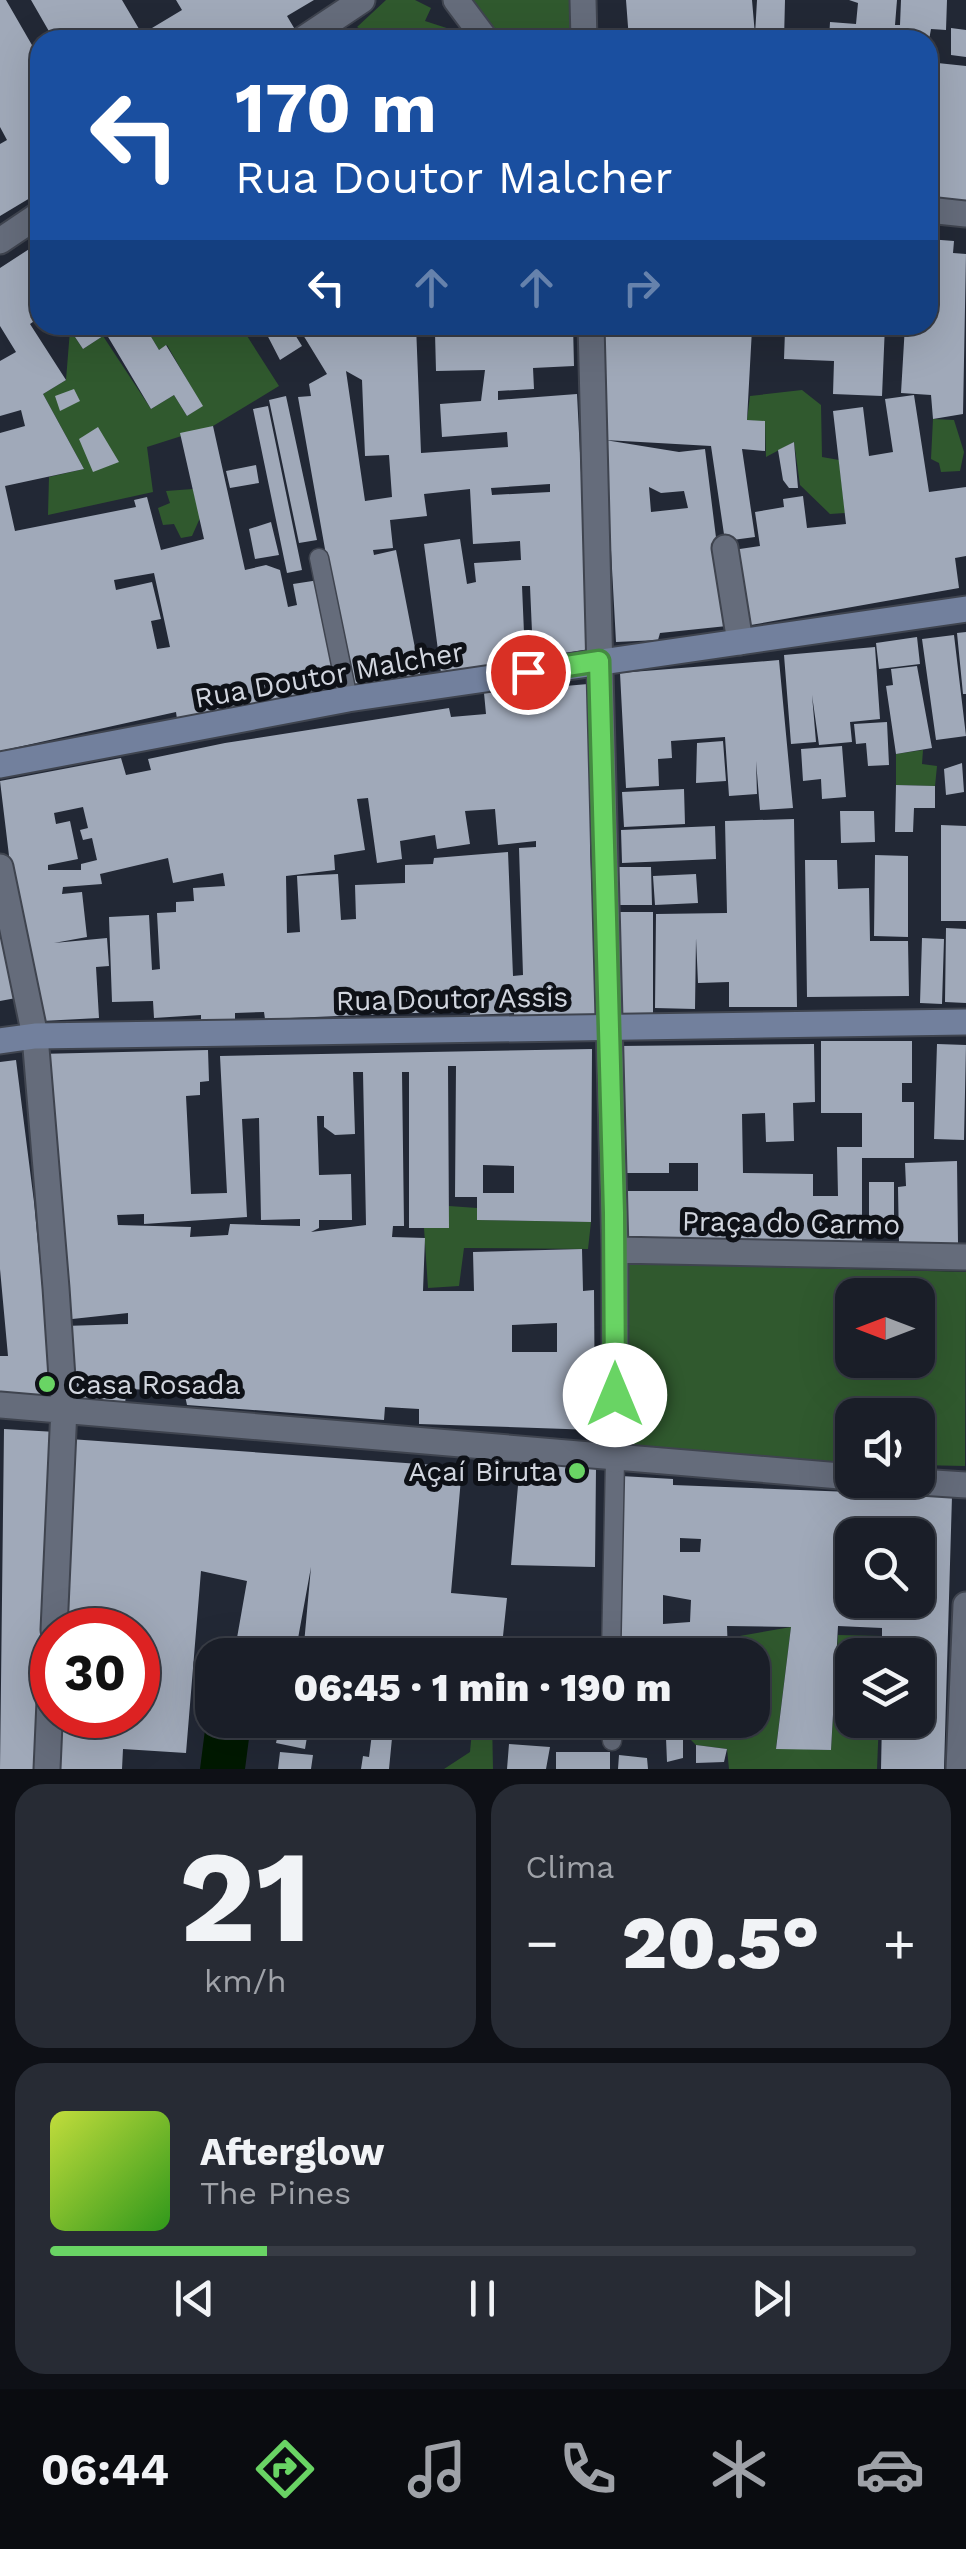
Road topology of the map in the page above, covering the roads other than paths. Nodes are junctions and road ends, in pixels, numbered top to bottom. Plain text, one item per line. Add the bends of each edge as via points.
1 (362, 0) edge
2 (456, 0) edge
3 (583, 0) edge
4 (317, 30) edge
5 (478, 30) edge
6 (584, 30) edge
7 (938, 211) edge
8 (966, 214) edge
9 (30, 221) edge
10 (0, 241) edge
11 (591, 335) edge
12 (724, 548) dead end
13 (320, 558) dead end
14 (966, 609) edge
15 (740, 642) junction
16 (599, 661) junction
17 (348, 698) junction
18 (0, 764) edge
19 (0, 867) edge
20 (966, 1022) edge
21 (610, 1027) junction
22 (35, 1036) junction
23 (0, 1041) edge
24 (615, 1250) junction
25 (966, 1257) edge
26 (0, 1404) edge
27 (64, 1408) junction
28 (615, 1460) junction
29 (835, 1477) edge
30 (935, 1484) edge
31 (966, 1486) edge
32 (966, 1606) edge
33 (55, 1608) edge
34 (611, 1638) edge
35 (48, 1738) edge
36 (47, 1769) edge
37 (959, 1769) edge

1 - 4 street
2 - 5 street
3 - 6 street
7 - 8 street
9 - 10 street
11 - 16 street
12 - 15 street
13 - 17 lane
14 - 15 street, Rua Doutor Malcher
15 - 16 street, Rua Doutor Malcher
16 - 17 street, Rua Doutor Malcher
16 - 21 street
17 - 18 street, Rua Doutor Malcher
19 - 22 street
20 - 21 street, Rua Doutor Assis
21 - 22 street, Rua Doutor Assis
21 - 24 street
22 - 23 street, Rua Doutor Assis
22 - 27 street
24 - 25 street, Praça do Carmo
24 - 28 street
26 - 27 street
27 - 28 street
27 - 33 street
28 - 29 street
28 - 34 lane
30 - 31 street
32 - 37 street
35 - 36 street

